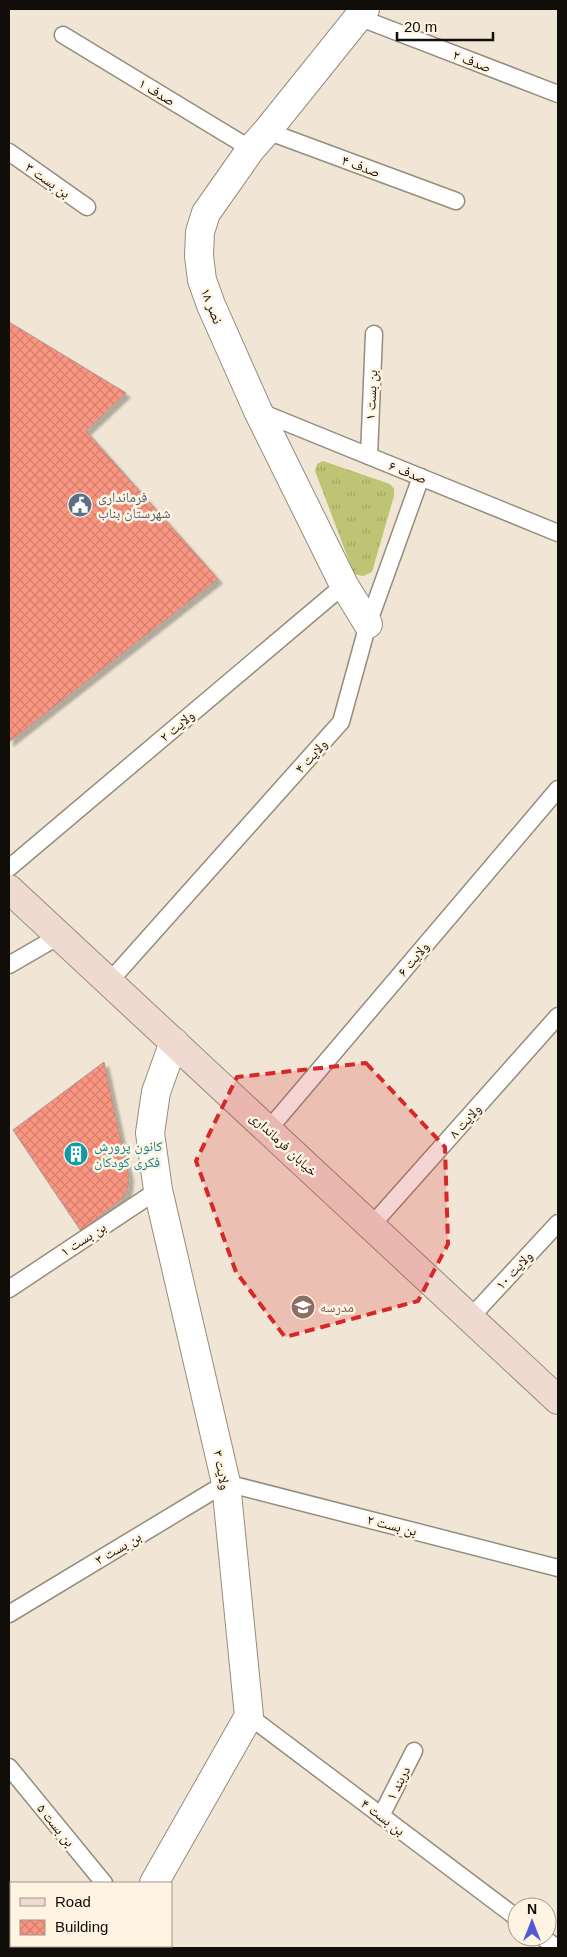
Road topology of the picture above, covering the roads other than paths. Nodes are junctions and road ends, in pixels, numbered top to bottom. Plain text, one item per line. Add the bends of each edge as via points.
1 (362, 13) edge
2 (63, 35) dead end
3 (558, 94) edge
4 (259, 140) junction
5 (9, 152) edge
6 (456, 201) dead end
7 (87, 207) dead end
8 (374, 334) dead end
9 (258, 411) junction
10 (369, 456) junction
11 (421, 477) junction
12 (558, 533) edge
13 (344, 585) junction
14 (368, 624) junction
15 (558, 789) edge
16 (9, 868) edge
17 (9, 889) edge
18 (59, 936) junction
19 (9, 965) edge
20 (109, 982) junction
21 (558, 1016) edge
22 (174, 1042) junction
23 (268, 1130) junction
24 (158, 1190) junction
25 (558, 1222) edge
26 (371, 1226) junction
27 (9, 1289) edge
28 (470, 1318) junction
29 (558, 1400) edge
30 (226, 1482) junction
31 (558, 1568) edge
32 (9, 1614) edge
33 (249, 1716) junction
34 (414, 1751) dead end
35 (9, 1767) edge
36 (381, 1816) junction
37 (103, 1882) edge
38 (155, 1882) edge
39 (507, 1910) edge

1 - 3 lane, صدف ۲
1 - 4 street, نصر ۱۸
2 - 4 lane, صدف ۱
4 - 6 lane, صدف ۴
4 - 9 street, نصر ۱۸ via 206,213 200,232 199,256 202,280 211,305
5 - 7 lane, بن بست ۳
8 - 10 lane, بن بست ۱
9 - 10 lane, صدف ۶
9 - 13 street, نصر ۱۸
10 - 11 lane, صدف ۶
11 - 12 lane, صدف ۶
11 - 14 lane, ولایت ۴
13 - 14 street, نصر ۱۸
13 - 16 lane, ولایت ۲
14 - 20 lane, ولایت ۴ via 340,722
15 - 23 lane, ولایت ۶
17 - 18 main road, خیابان فرمانداری
18 - 19 lane
18 - 20 main road, خیابان فرمانداری
20 - 22 main road, خیابان فرمانداری
21 - 26 lane, ولایت ۸
22 - 23 main road, خیابان فرمانداری
22 - 24 street, ولایت ۳ via 156,1092 151,1123
23 - 26 main road, خیابان فرمانداری
24 - 27 lane, بن بست ۱
24 - 30 street, ولایت ۳
25 - 28 lane, ولایت ۱۰
26 - 28 main road, خیابان فرمانداری
28 - 29 main road, خیابان فرمانداری
30 - 31 lane, بن بست ۲
30 - 32 lane, بن بست ۳
30 - 33 street, ولایت ۳
33 - 36 lane, بن بست ۴
33 - 38 street
34 - 36 lane, دربند ۱
35 - 37 lane, بن بست ۵
36 - 39 lane, بن بست ۴

